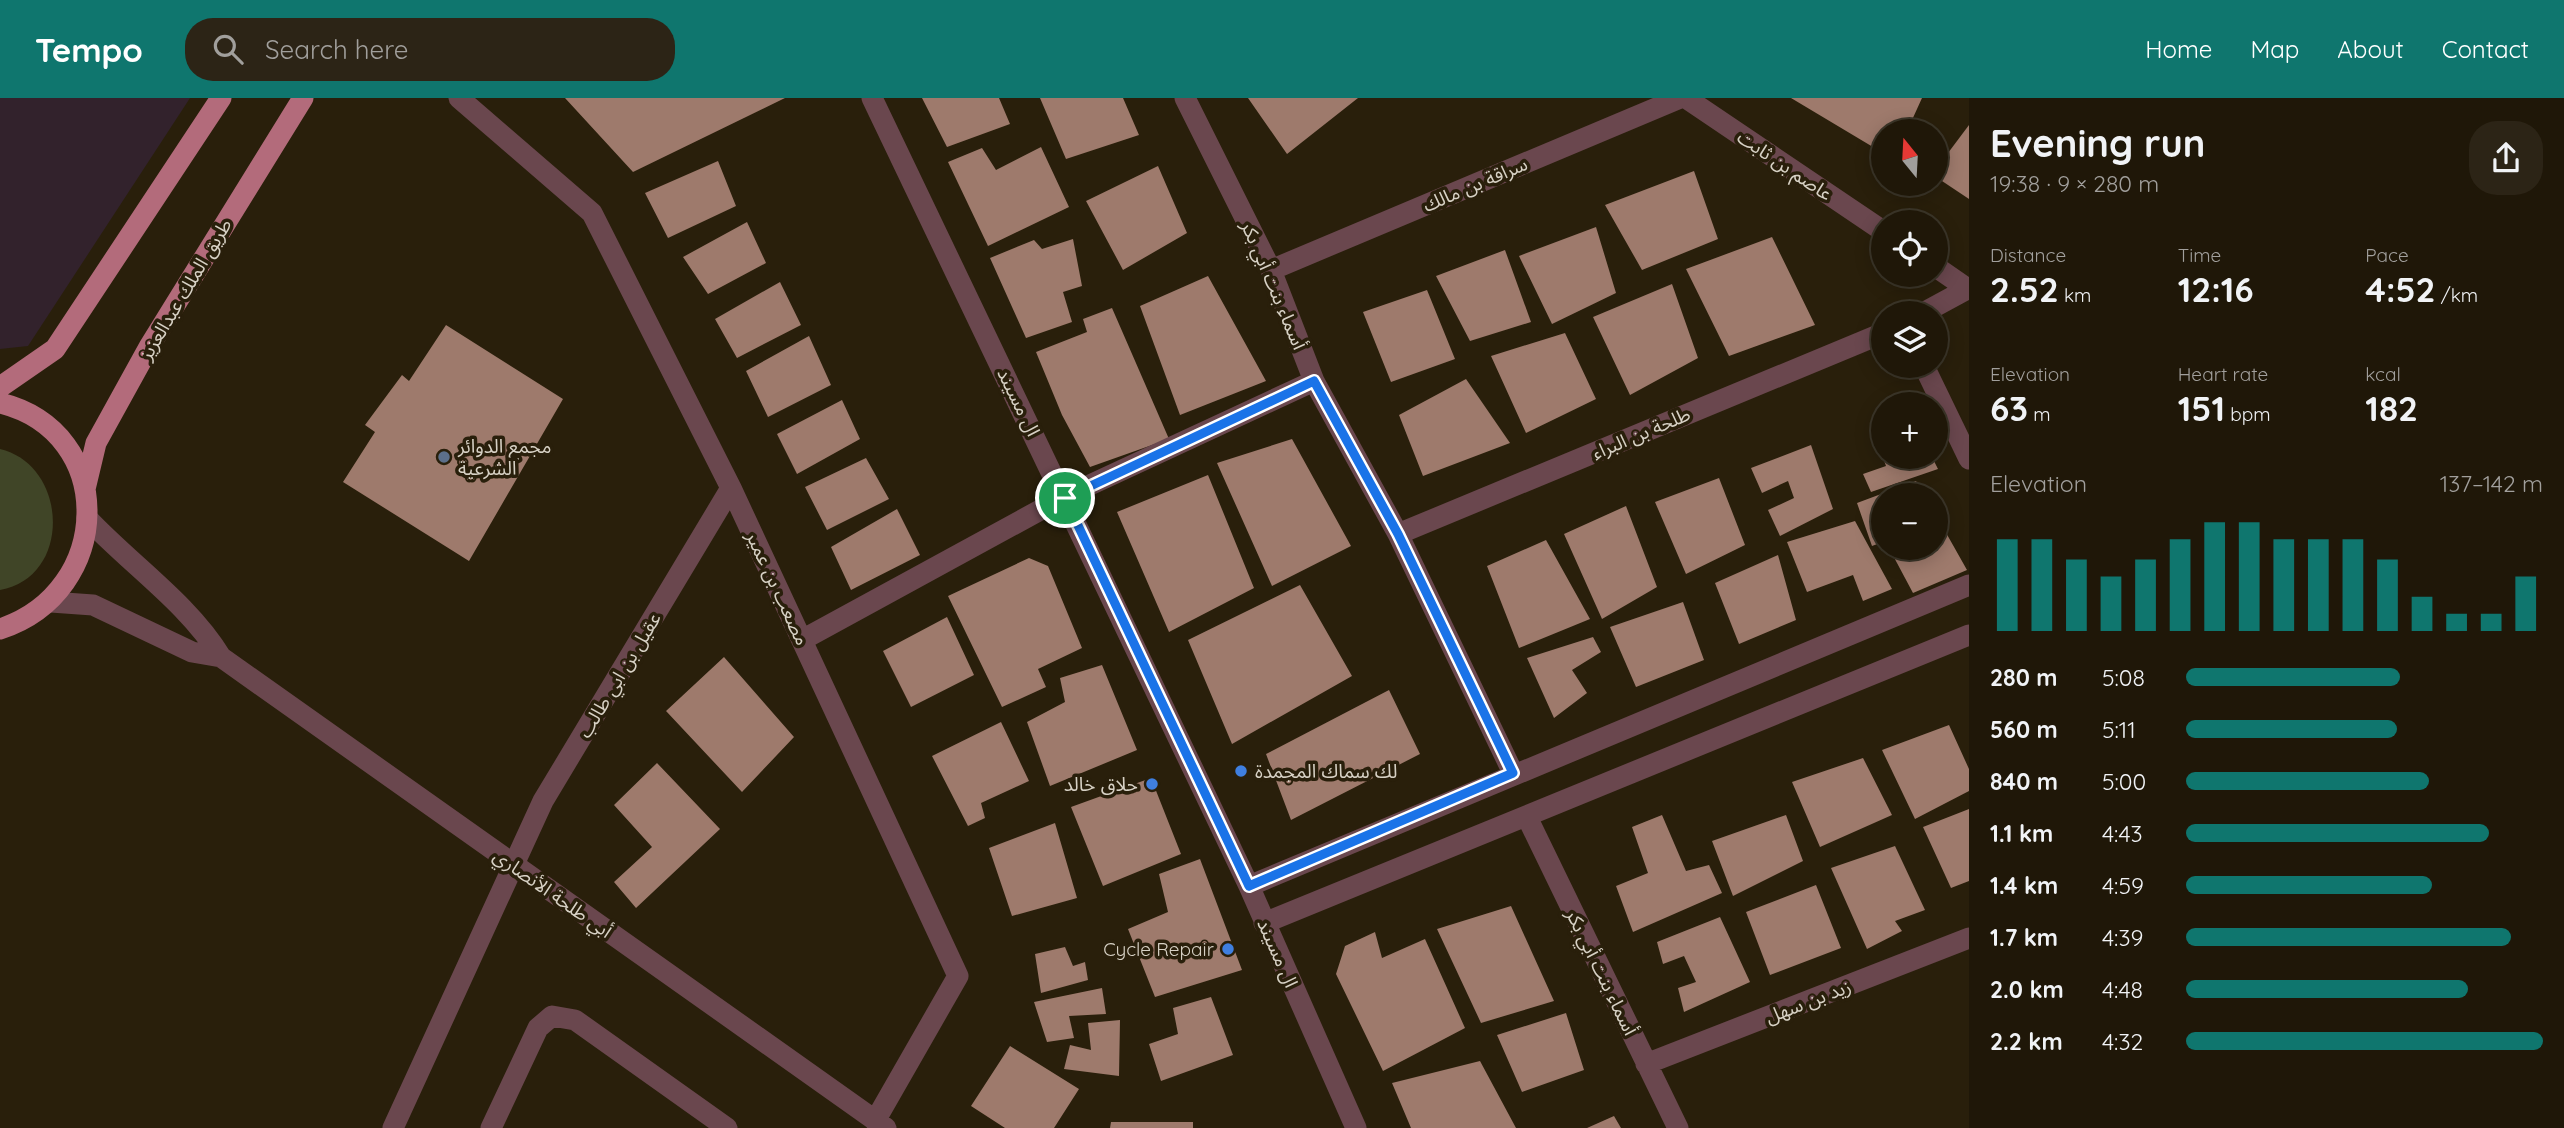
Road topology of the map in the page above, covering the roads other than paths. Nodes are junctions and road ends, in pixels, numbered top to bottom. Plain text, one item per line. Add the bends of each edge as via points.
1 (221, 98) edge
2 (303, 98) edge
3 (459, 98) edge
4 (872, 98) edge
5 (1185, 98) edge
6 (1679, 98) edge
7 (1686, 98) edge
8 (1871, 223) edge
9 (1271, 270) junction
10 (1948, 275) edge
11 (1968, 288) edge
12 (1945, 301) edge
13 (1871, 337) edge
14 (1930, 378) edge
15 (1314, 381) junction
16 (0, 387) edge
17 (0, 403) edge
18 (1969, 459) edge
19 (731, 488) junction
20 (85, 489) junction
21 (1065, 498) junction
22 (87, 518) junction
23 (1398, 534) junction
24 (1969, 584) edge
25 (51, 602) junction
26 (1, 630) edge
27 (1969, 635) edge
28 (802, 639) junction
29 (221, 657) junction
30 (1513, 773) junction
31 (1527, 817) junction
32 (515, 866) junction
33 (1249, 886) junction
34 (1264, 923) junction
35 (1969, 937) edge
36 (1646, 1064) junction
37 (400, 1125) edge
38 (881, 1125) edge
39 (491, 1128) edge
40 (727, 1128) edge
41 (1356, 1128) edge
42 (1678, 1128) edge

1 - 16 main road via 55,349
2 - 20 main road, طريق الملك عبدالعزيز via 149,346 96,443
3 - 19 street, مصعب بن عمير via 593,213
4 - 21 street, ال مسيند
5 - 9 street, أسماء بنت أبي بكر
6 - 9 street, سراقة بن مالك
7 - 8 street, عاصم بن ثابت
9 - 15 street, أسماء بنت أبي بكر
10 - 11 street
11 - 12 street
13 - 23 street, طلحة بن البراء
14 - 18 street
15 - 21 street
15 - 23 street, أسماء بنت أبي بكر
17 - 20 main road via 16,407 48,427 72,455
19 - 28 street, مصعب بن عمير
19 - 32 street, عقيل بن ابي طالب via 543,801
20 - 22 main road
21 - 28 street
21 - 33 street, ال مسيند
22 - 25 main road via 88,530 76,569
22 - 29 street, أبي طلحة الأنصاري via 204,630
23 - 30 street, أسماء بنت أبي بكر
24 - 30 street
25 - 26 main road
25 - 29 street, أبي طلحة الأنصاري via 93,605 192,652
27 - 31 street
28 - 38 street, مصعب بن عمير via 958,976
29 - 32 street, أبي طلحة الأنصاري
30 - 33 street
31 - 34 street
31 - 36 street, أسماء بنت أبي بكر
32 - 37 street, عقيل بن ابي طالب
32 - 38 street, أبي طلحة الأنصاري
33 - 34 street, ال مسيند
34 - 41 street, ال مسيند
35 - 36 street, زيد بن سهل
36 - 42 street, أسماء بنت أبي بكر
39 - 40 street via 538,1028 552,1016 575,1020

